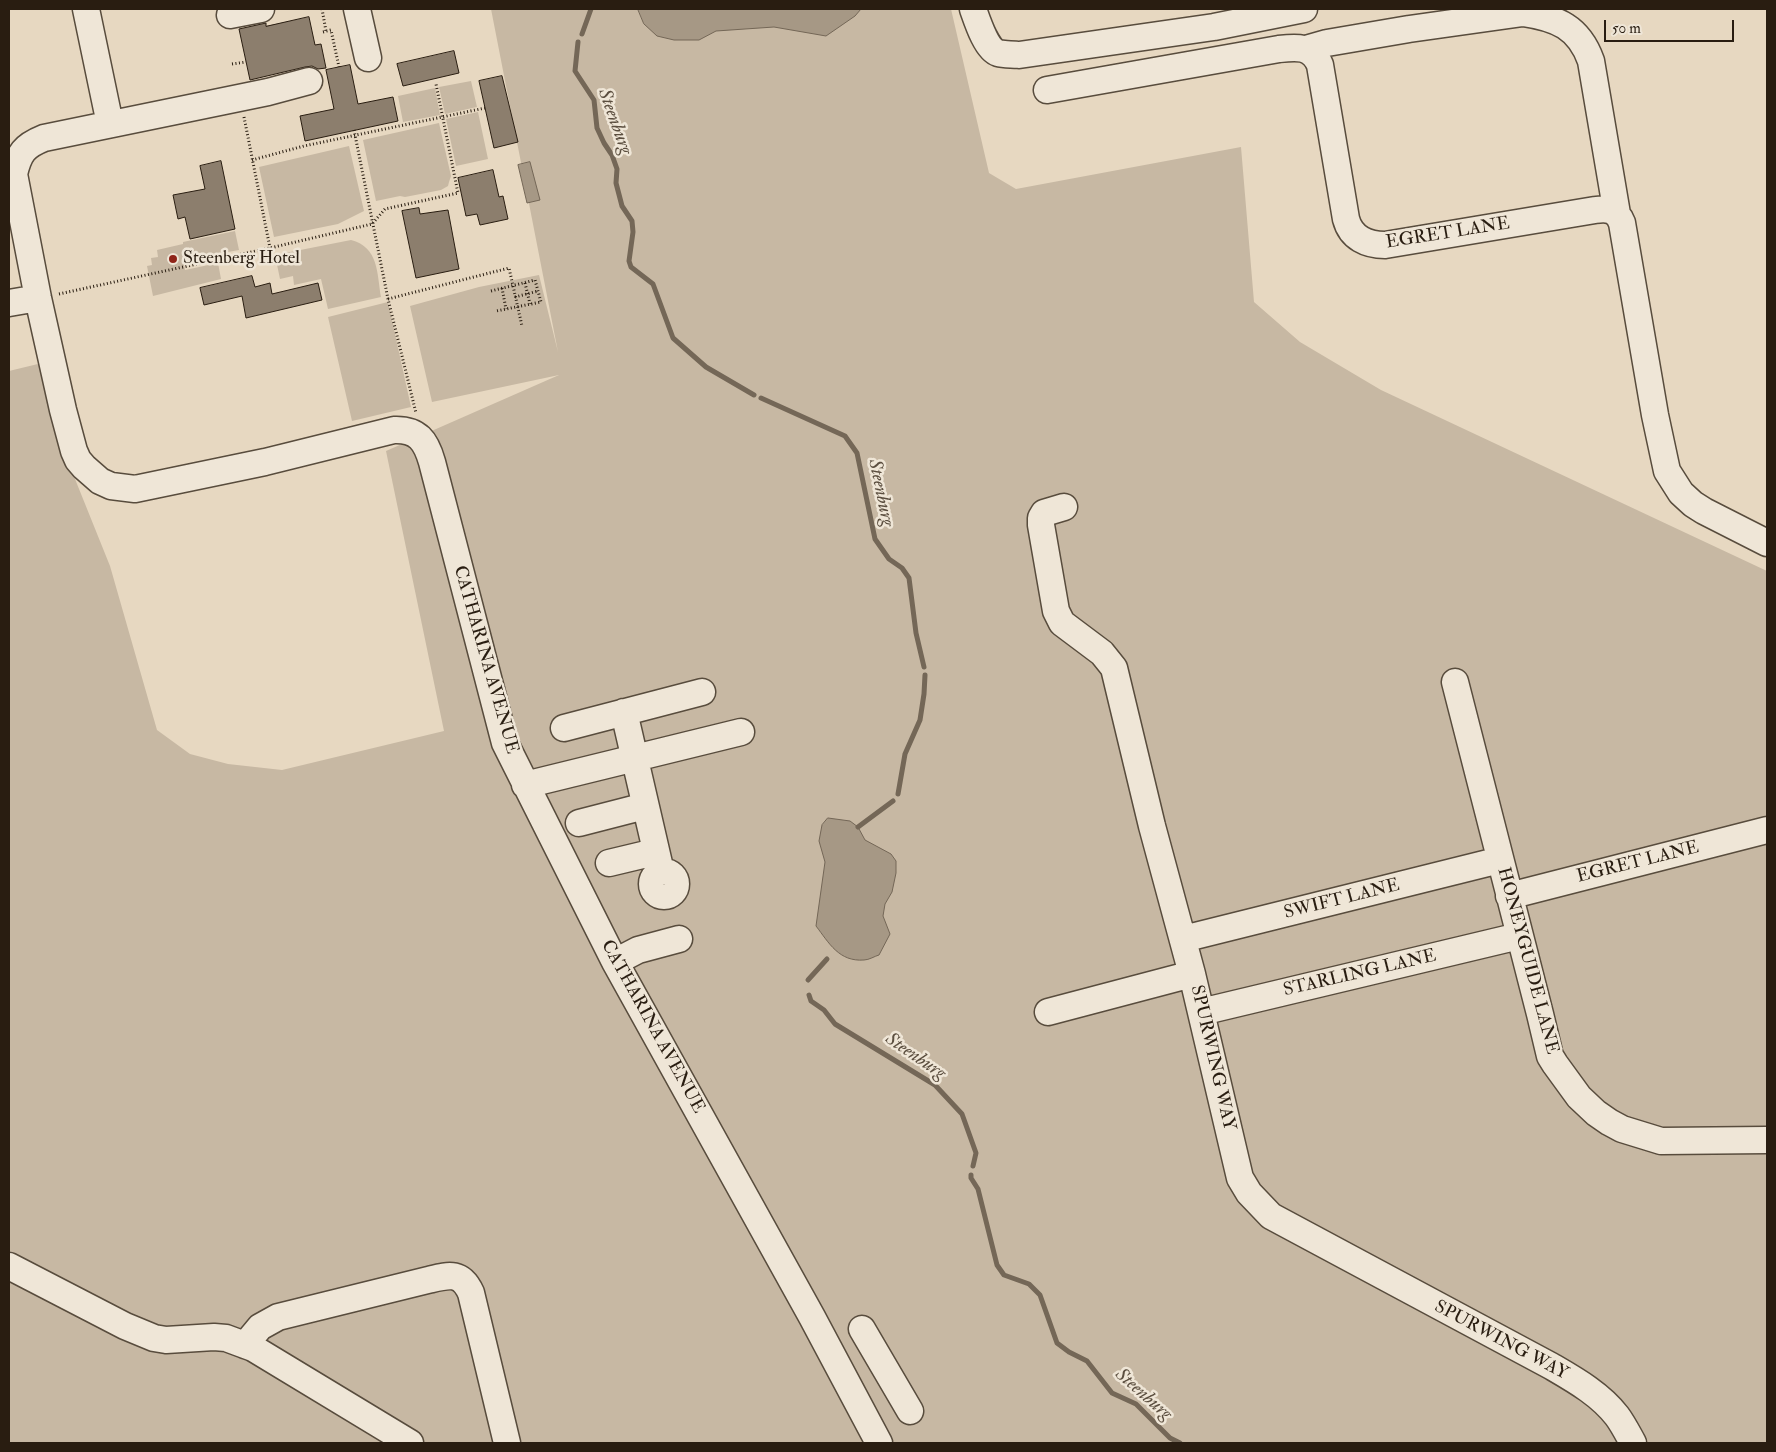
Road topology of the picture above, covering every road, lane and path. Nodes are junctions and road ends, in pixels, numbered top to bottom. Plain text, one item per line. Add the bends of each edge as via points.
1 (86, 9) edge
2 (261, 9) edge
3 (322, 9) edge
4 (357, 9) edge
5 (973, 9) edge
6 (1304, 9) edge
7 (230, 15) dead end
8 (1306, 49) junction
9 (368, 58) dead end
10 (246, 62) dead end
11 (232, 64) dead end
12 (339, 67) dead end
13 (309, 82) dead end
14 (436, 84) dead end
15 (1046, 90) dead end
16 (240, 97) junction
17 (485, 108) dead end
18 (443, 117) junction
19 (110, 124) junction
20 (354, 130) dead end
21 (355, 136) junction
22 (252, 160) junction
23 (1617, 214) junction
24 (372, 224) junction
25 (270, 248) junction
26 (525, 283) junction
27 (513, 286) junction
28 (502, 288) junction
29 (491, 291) dead end
30 (538, 291) junction
31 (527, 293) junction
32 (515, 297) junction
33 (38, 298) junction
34 (388, 298) junction
35 (9, 303) edge
36 (530, 304) junction
37 (517, 306) junction
38 (506, 309) junction
39 (496, 311) dead end
40 (522, 326) dead end
41 (414, 433) junction
42 (1064, 507) dead end
43 (1767, 543) edge
44 (1455, 682) dead end
45 (702, 692) dead end
46 (624, 712) junction
47 (564, 728) dead end
48 (740, 732) dead end
49 (634, 758) junction
50 (525, 785) junction
51 (645, 806) junction
52 (580, 823) dead end
53 (1767, 830) edge
54 (1500, 860) junction
55 (609, 863) dead end
56 (1509, 896) junction
57 (1519, 936) junction
58 (679, 939) dead end
59 (1184, 939) junction
60 (615, 962) junction
61 (1192, 974) junction
62 (1048, 1012) dead end
63 (1201, 1012) junction
64 (1767, 1140) edge
65 (9, 1266) edge
66 (862, 1329) dead end
67 (246, 1345) junction
68 (881, 1364) junction
69 (847, 1383) junction
70 (910, 1411) dead end
71 (410, 1443) edge
72 (507, 1443) edge
73 (879, 1443) edge
74 (1633, 1443) edge

1 - 19 street
2 - 7 street
3 - 12 path via 325,32 331,30
4 - 9 street
5 - 6 street via 986,40 997,53 1019,55 1214,27
8 - 15 street via 1279,49
8 - 23 street via 1409,29 1523,13 1546,17 1564,25 1583,43 1591,62
8 - 23 street, EGRET LANE via 1320,65 1347,225 1364,242 1385,245 1604,209
10 - 11 path
13 - 16 street
14 - 18 path
16 - 19 street
16 - 22 path
17 - 18 path
18 - 21 path
18 - 24 path via 458,193 385,209
19 - 33 street via 44,138 30,143 19,156 14,174
20 - 21 path
21 - 22 path
21 - 24 path
22 - 25 path
23 - 43 street via 1622,223 1654,415 1668,471 1681,493 1693,504
24 - 25 path
24 - 34 path
25 - 33 path
26 - 27 path
26 - 30 path via 535,280
26 - 31 path
27 - 28 path
27 - 32 path
27 - 34 path via 509,268
28 - 29 path
28 - 38 path
30 - 31 path
30 - 36 path via 541,302
31 - 32 path
31 - 36 path
32 - 37 path
33 - 35 street
33 - 41 street via 74,451 91,474 111,486 135,489 265,462 394,430
34 - 41 path via 418,420
36 - 37 path
37 - 38 path
37 - 40 path
38 - 39 path
41 - 50 street, CATHARINA AVENUE via 428,450 505,743
42 - 59 street, SPURWING WAY via 1044,513 1041,525 1056,611 1062,623 1102,653 1114,668 1152,826
44 - 54 street, HONEYGUIDE LANE
45 - 46 street
46 - 47 street
46 - 49 street
48 - 49 street
49 - 50 street
49 - 51 street
50 - 60 street, CATHARINA AVENUE
51 - 52 street
51 - 55 street via 658,862
53 - 56 street, EGRET LANE
54 - 56 street, HONEYGUIDE LANE
54 - 59 street, SWIFT LANE
56 - 57 street, HONEYGUIDE LANE
57 - 63 street, STARLING LANE
57 - 64 street, HONEYGUIDE LANE via 1550,1056 1579,1097 1596,1113 1622,1129 1661,1141
58 - 60 street via 632,952
59 - 61 street, SPURWING WAY
60 - 69 street, CATHARINA AVENUE
61 - 62 street
61 - 63 street, SPURWING WAY
63 - 74 street, SPURWING WAY via 1240,1178 1263,1209 1575,1380 1608,1406
65 - 67 street via 154,1338 214,1337
66 - 68 street
67 - 71 street
67 - 72 street via 260,1327 278,1317 428,1280 457,1277 471,1294
68 - 69 street
68 - 70 street
69 - 73 street, CATHARINA AVENUE

